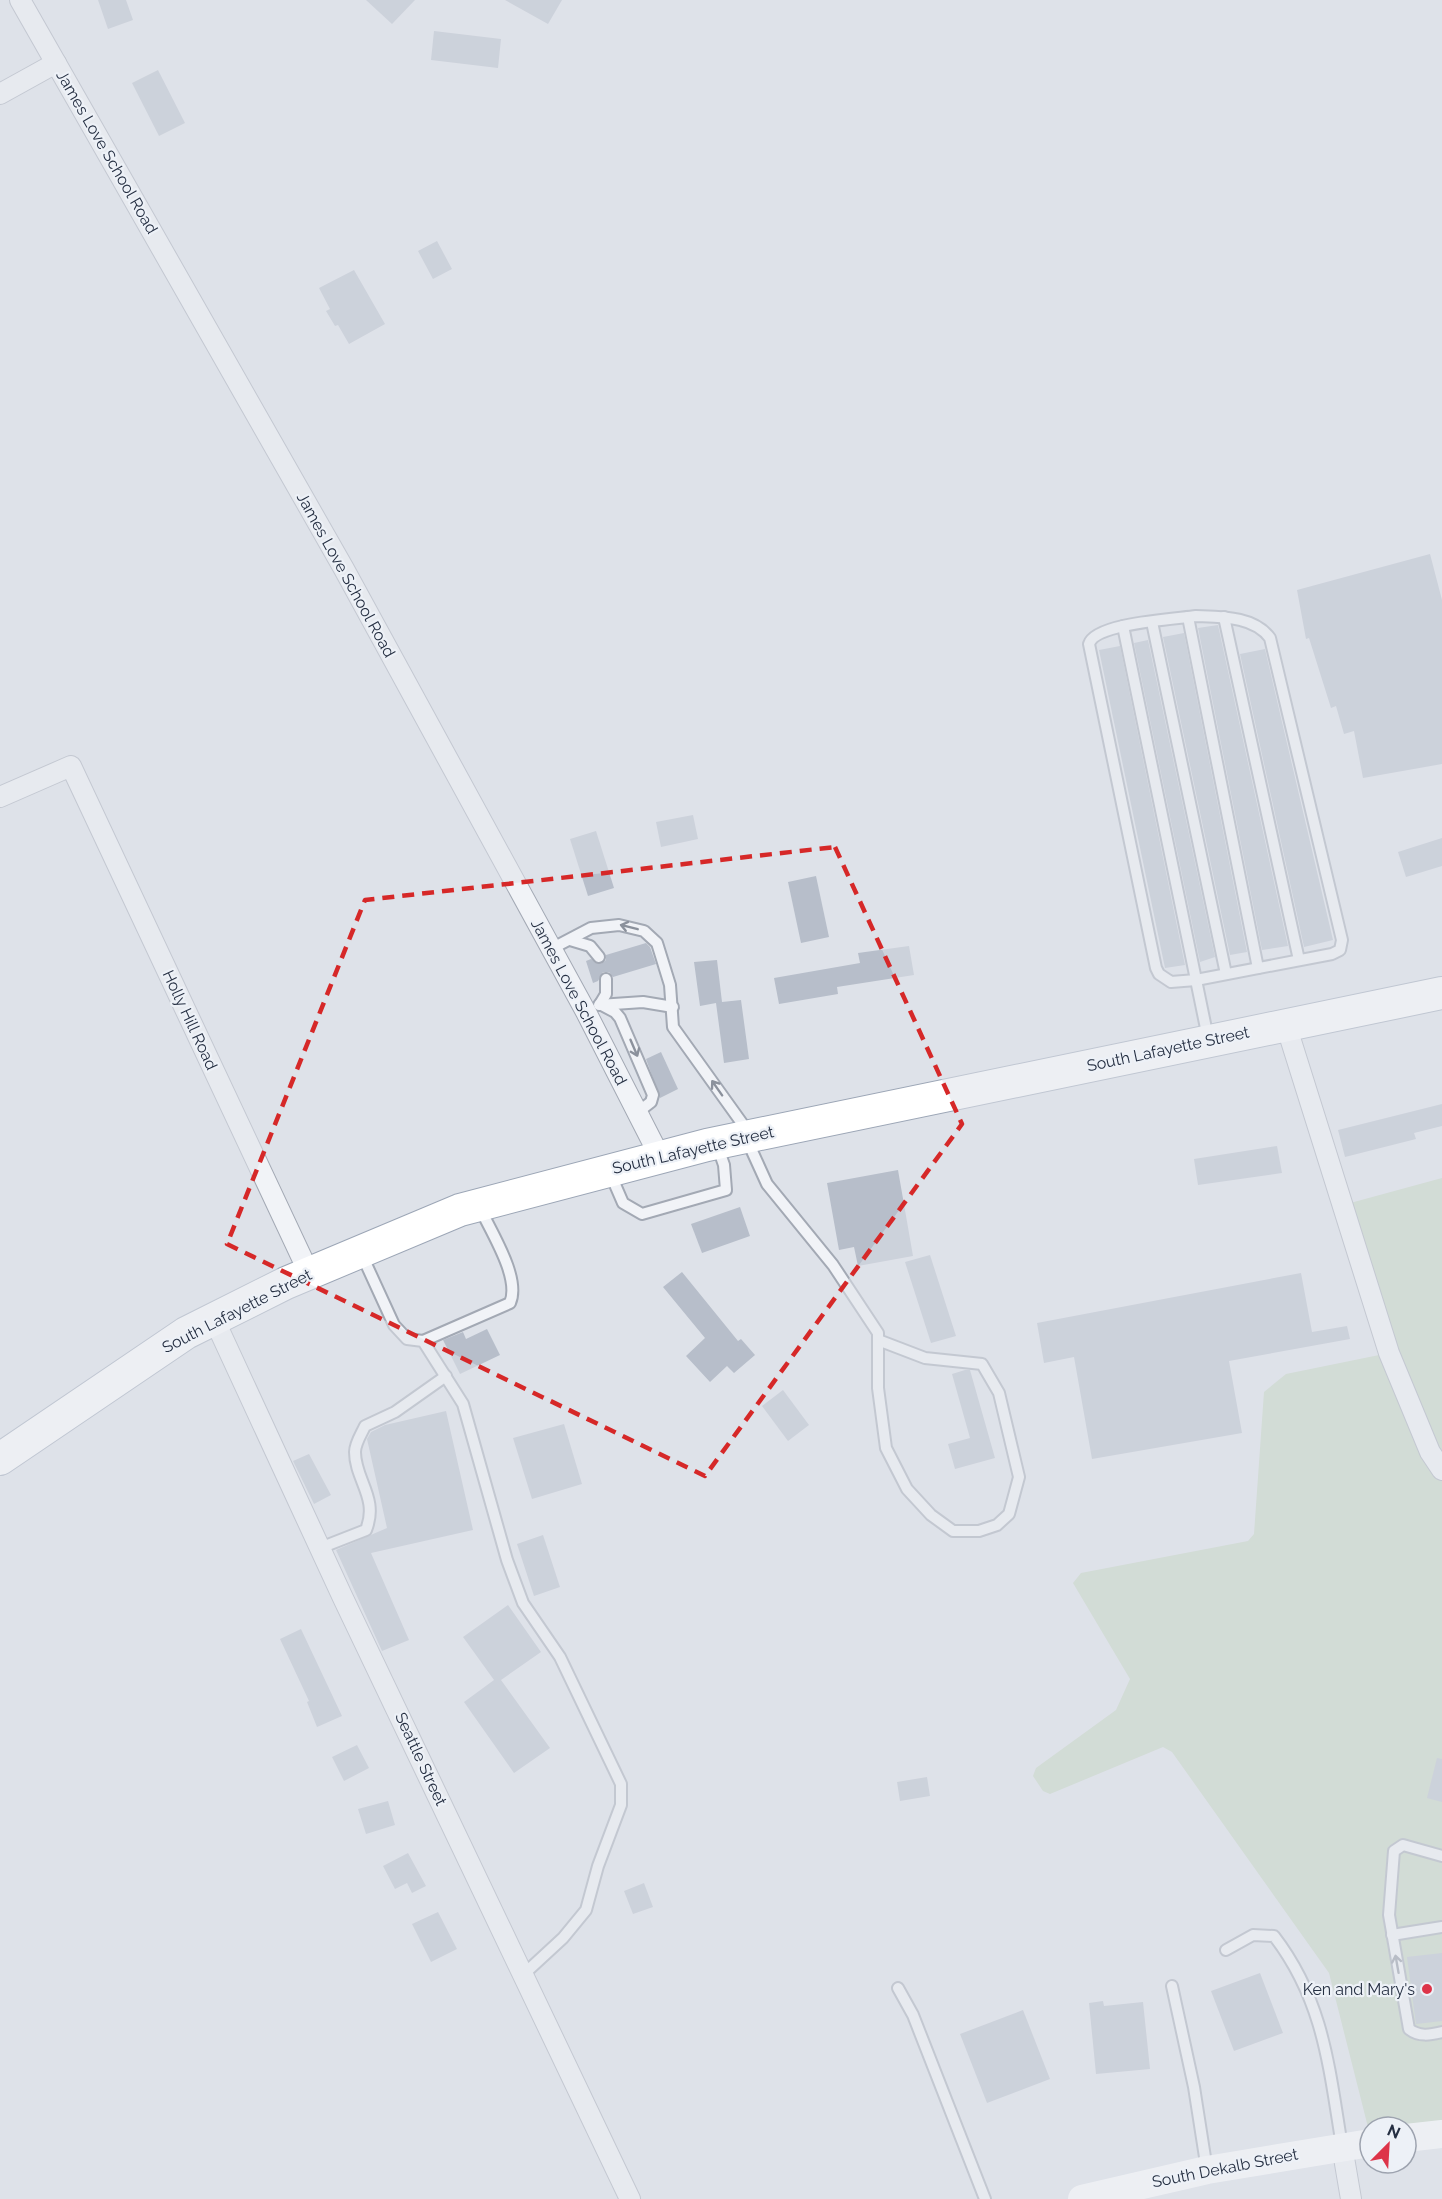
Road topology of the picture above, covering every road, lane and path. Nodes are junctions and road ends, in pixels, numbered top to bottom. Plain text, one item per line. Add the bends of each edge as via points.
1 (20, 0) edge
2 (56, 63) junction
3 (0, 94) edge
4 (1188, 617) junction
5 (1224, 617) junction
6 (1152, 622) junction
7 (1123, 626) junction
8 (0, 797) edge
9 (570, 940) junction
10 (551, 949) junction
11 (599, 957) dead end
12 (1299, 960) junction
13 (1258, 968) junction
14 (1226, 974) junction
15 (606, 979) dead end
16 (1196, 980) junction
17 (1442, 993) edge
18 (673, 1007) junction
19 (593, 1008) junction
20 (1286, 1025) junction
21 (1208, 1041) junction
22 (638, 1112) junction
23 (738, 1139) junction
24 (660, 1157) junction
25 (609, 1170) junction
26 (478, 1205) junction
27 (360, 1252) junction
28 (309, 1273) junction
29 (214, 1319) junction
30 (878, 1340) junction
31 (423, 1341) junction
32 (446, 1376) junction
33 (0, 1459) edge
34 (1442, 1470) edge
35 (320, 1548) junction
36 (1442, 1856) edge
37 (1442, 1927) edge
38 (1392, 1935) junction
39 (1226, 1950) dead end
40 (524, 1974) junction
41 (1172, 1986) dead end
42 (898, 1988) dead end
43 (1442, 2032) edge
44 (1442, 2134) edge
45 (1418, 2137) edge
46 (1358, 2144) edge
47 (1342, 2146) junction
48 (1207, 2170) junction
49 (630, 2199) edge
50 (985, 2199) edge
51 (1082, 2199) edge
52 (1351, 2199) edge

1 - 2 street, James Love School Road
2 - 3 street
2 - 10 street, James Love School Road via 344,569
4 - 5 lane
4 - 6 lane
4 - 13 lane
5 - 12 lane
5 - 12 lane via 1258,626 1270,638 1342,940 1337,951
6 - 7 lane
6 - 14 lane
7 - 16 lane
7 - 16 lane via 1096,634 1089,650 1156,968 1171,982
8 - 28 street, Holly Hill Road via 71,766
9 - 10 lane
9 - 11 lane via 590,946
18 -> 9 lane via 657,943 644,931 618,925 591,927
10 - 19 street, James Love School Road
12 - 13 lane
13 - 14 lane
14 - 16 lane
15 - 19 lane via 606,994
16 - 21 lane
17 - 20 main road, South Lafayette Street
18 - 19 lane via 643,1002
23 -> 18 lane via 673,1027
19 - 22 street, James Love School Road
19 -> 22 lane via 615,1012 620,1018 653,1095 651,1102
20 - 21 main road, South Lafayette Street
20 - 34 street via 1389,1353 1430,1452
21 - 23 main road, South Lafayette Street
22 - 24 street, James Love School Road
23 - 24 main road, South Lafayette Street
23 - 25 lane via 723,1164 726,1190 642,1214 623,1203
23 - 30 lane via 767,1184 833,1265 878,1333
24 - 25 main road, South Lafayette Street
25 - 26 main road, South Lafayette Street
26 - 27 main road, South Lafayette Street
26 - 31 lane via 513,1280 514,1294 510,1303
27 - 28 main road, South Lafayette Street
27 - 31 lane via 394,1325 406,1339
28 - 29 main road, South Lafayette Street
29 - 33 main road, South Lafayette Street via 106,1385
29 - 35 street, Seattle Street
30 - 30 lane via 878,1388 886,1448 907,1489 931,1515 953,1531 997,1526 1009,1514 1018,1477 999,1393 982,1364 925,1358
31 - 32 lane
32 - 35 lane via 395,1413 365,1426 355,1452 369,1500 370,1520 366,1530
32 - 40 lane via 463,1404 523,1603 560,1657 621,1784 621,1805 586,1910
35 - 40 street, Seattle Street
36 - 38 lane via 1403,1845 1394,1851 1389,1915
37 - 38 lane
43 -> 38 lane via 1426,2035 1408,2028
39 - 47 lane via 1253,1935 1274,1936 1295,1962 1323,2032
40 - 49 street, Seattle Street
41 - 48 lane
42 - 50 lane via 913,2015
44 - 45 main road
46 - 47 main road, South Dekalb Street
47 - 48 main road, South Dekalb Street
47 - 52 street
48 - 51 main road, South Dekalb Street

